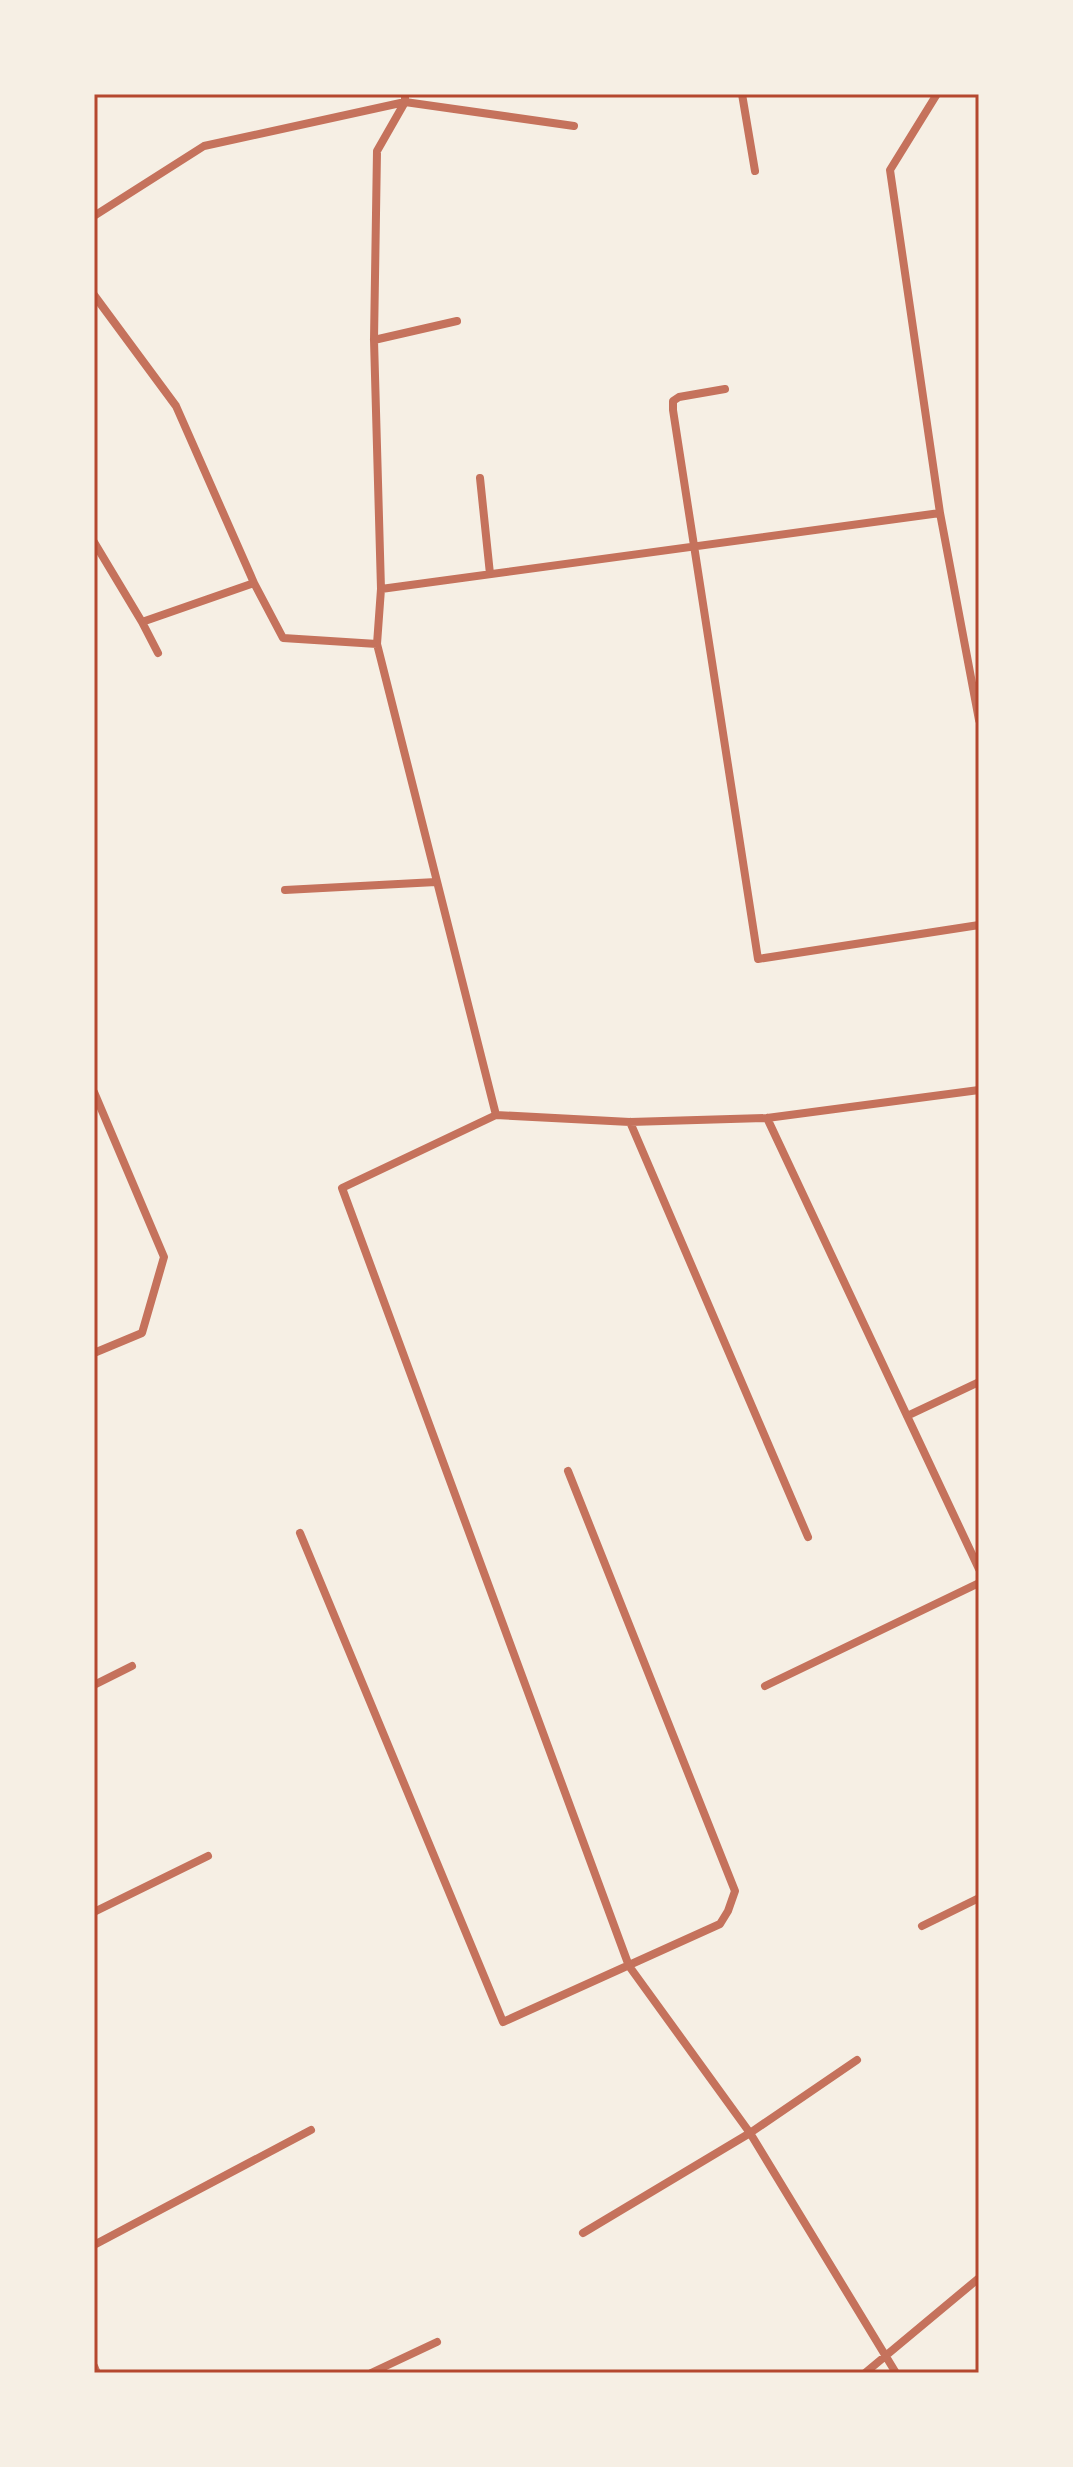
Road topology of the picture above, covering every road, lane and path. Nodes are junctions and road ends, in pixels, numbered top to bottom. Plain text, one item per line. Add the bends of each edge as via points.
1 (742, 94) edge
2 (937, 94) edge
3 (405, 98) edge
4 (574, 126) dead end
5 (755, 171) dead end
6 (94, 216) edge
7 (94, 295) edge
8 (457, 321) dead end
9 (374, 340) junction
10 (725, 389) dead end
11 (480, 478) dead end
12 (940, 513) junction
13 (94, 542) edge
14 (692, 546) junction
15 (490, 574) junction
16 (254, 583) junction
17 (381, 589) junction
18 (142, 622) junction
19 (377, 644) junction
20 (158, 653) dead end
21 (979, 720) edge
22 (436, 882) junction
23 (285, 890) dead end
24 (979, 925) edge
25 (979, 1090) edge
26 (94, 1092) edge
27 (496, 1115) junction
28 (767, 1118) junction
29 (630, 1122) junction
30 (94, 1353) edge
31 (979, 1382) edge
32 (907, 1416) junction
33 (568, 1471) dead end
34 (300, 1533) dead end
35 (808, 1537) dead end
36 (979, 1569) edge
37 (979, 1583) edge
38 (132, 1666) dead end
39 (94, 1685) edge
40 (765, 1686) dead end
41 (208, 1856) dead end
42 (979, 1898) edge
43 (94, 1912) edge
44 (922, 1926) dead end
45 (629, 1966) junction
46 (857, 2060) dead end
47 (311, 2130) dead end
48 (750, 2133) junction
49 (583, 2233) dead end
50 (94, 2245) edge
51 (979, 2278) edge
52 (437, 2342) dead end
53 (885, 2357) junction
54 (94, 2366) edge
55 (97, 2373) edge
56 (371, 2373) edge
57 (865, 2373) edge
58 (896, 2373) edge

1 - 5 street
2 - 12 street via 890,170
3 - 4 street
3 - 6 street via 204,146
3 - 9 street via 377,151
7 - 16 street via 176,406
8 - 9 street
9 - 17 street
10 - 14 street via 673,401
11 - 15 street
12 - 14 street
12 - 21 street
13 - 18 street
14 - 15 street
14 - 24 street via 758,959
15 - 17 street
16 - 18 street
16 - 19 street via 283,638
17 - 19 street
18 - 20 street
19 - 22 street
22 - 23 street
22 - 27 street
25 - 28 street
26 - 30 street via 164,1257 142,1333
27 - 29 street
27 - 45 street via 342,1188
28 - 29 street
28 - 32 street
29 - 35 street
31 - 32 street
32 - 36 street
33 - 45 street via 735,1891 720,1924
34 - 45 street via 503,2022
37 - 40 street
38 - 39 street
41 - 43 street
42 - 44 street
45 - 48 street
46 - 48 street
47 - 50 street
48 - 49 street
48 - 53 street
51 - 53 street
52 - 56 street
53 - 57 street
53 - 58 street
54 - 55 street

